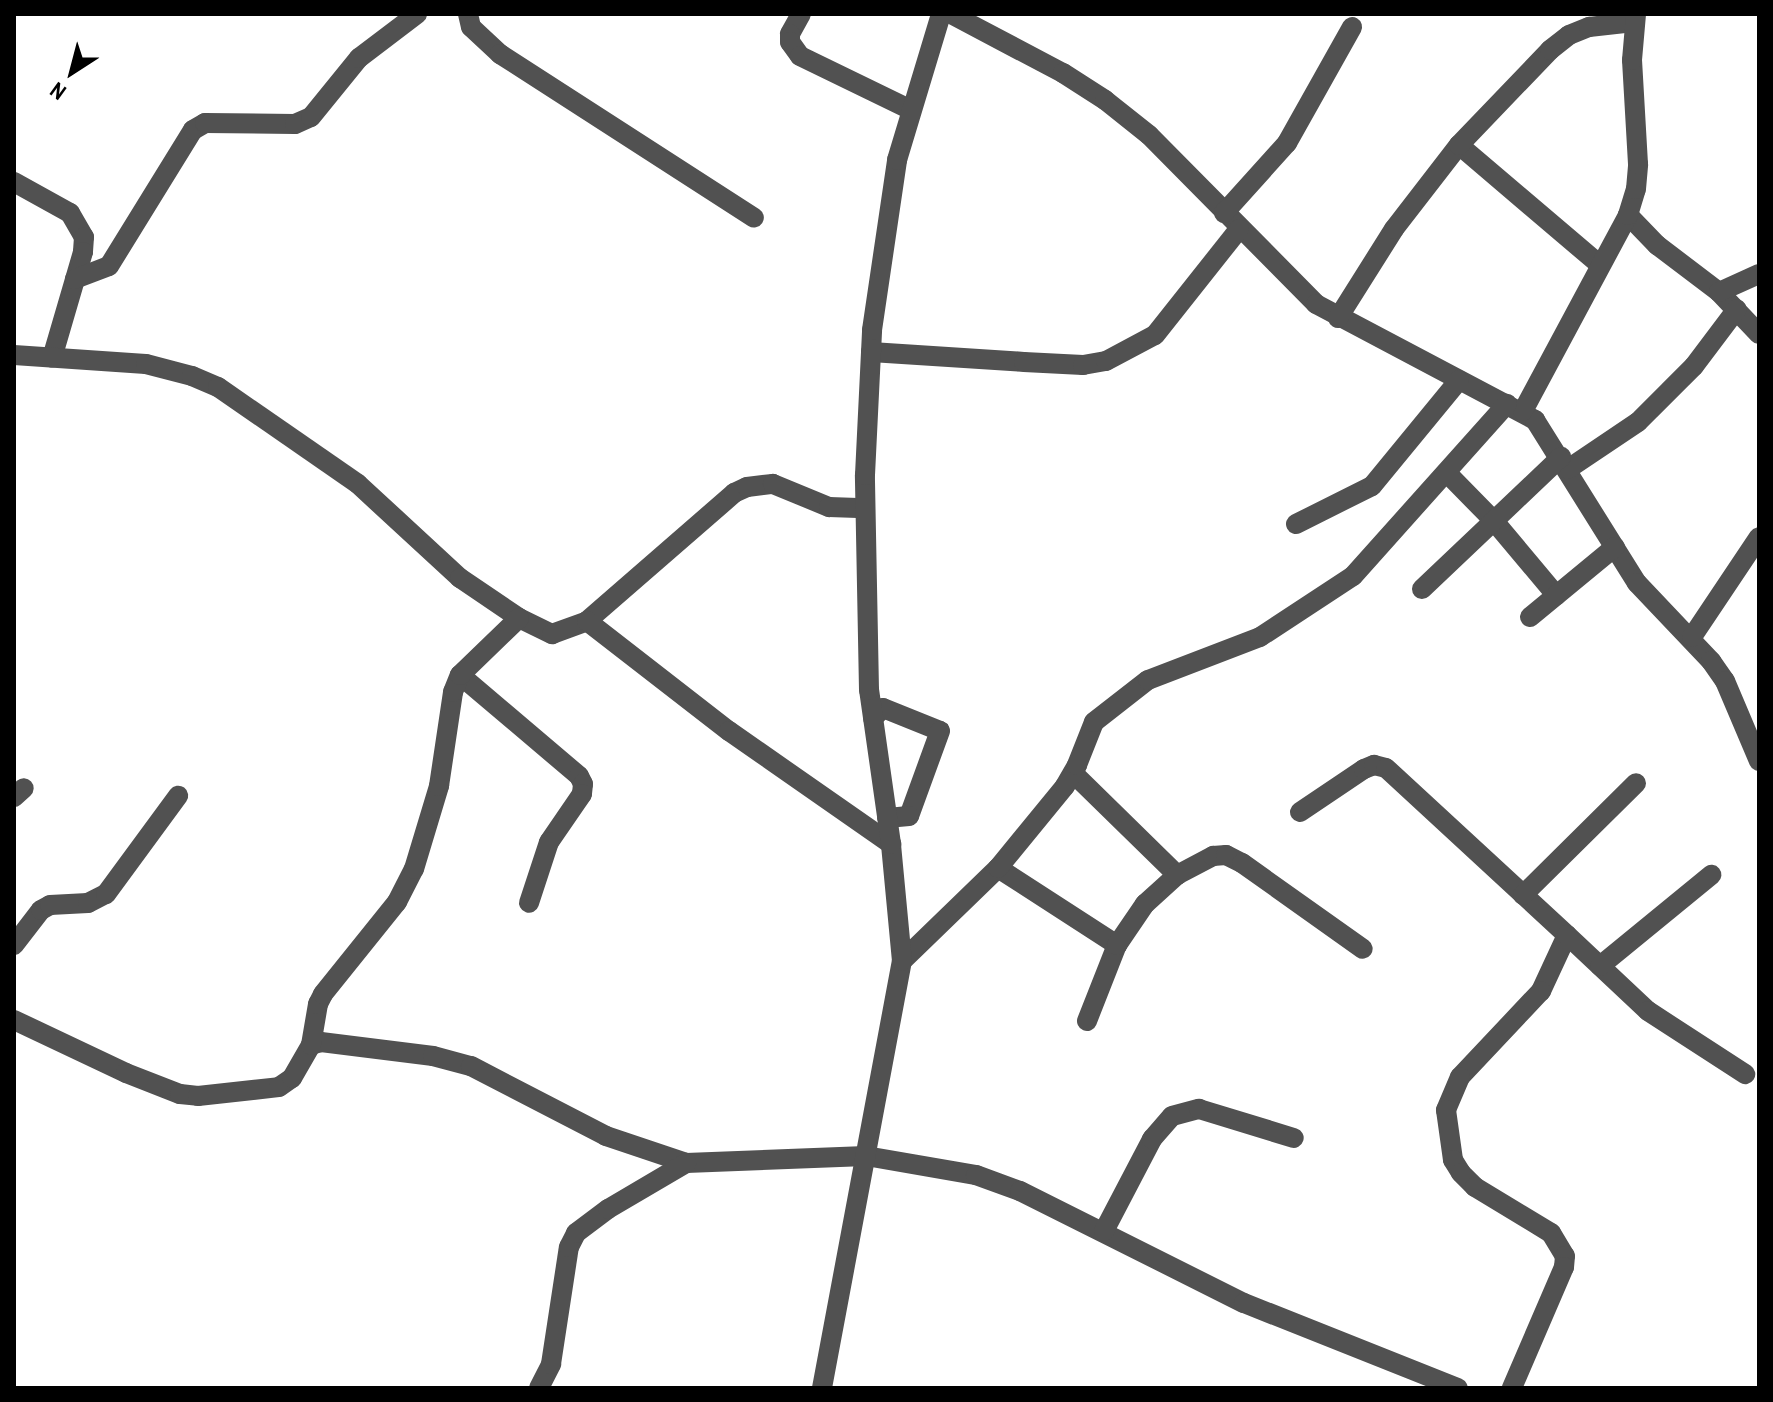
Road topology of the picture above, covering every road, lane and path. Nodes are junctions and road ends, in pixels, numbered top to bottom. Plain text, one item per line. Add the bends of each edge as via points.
1 (417, 14) edge
2 (468, 14) edge
3 (801, 14) edge
4 (941, 14) edge
5 (951, 14) edge
6 (1635, 18) edge
7 (1352, 27) dead end
8 (911, 110) junction
9 (1459, 145) junction
10 (14, 182) edge
11 (1224, 213) junction
12 (1628, 215) junction
13 (754, 218) dead end
14 (1239, 229) junction
15 (1599, 264) junction
16 (1759, 274) edge
17 (75, 279) junction
18 (1719, 292) junction
19 (1737, 309) junction
20 (1338, 318) junction
21 (1759, 334) edge
22 (871, 352) junction
23 (14, 355) edge
24 (52, 358) junction
25 (1459, 380) junction
26 (1515, 408) junction
27 (1564, 463) junction
28 (1447, 473) junction
29 (865, 508) junction
30 (1494, 521) junction
31 (1296, 524) dead end
32 (1759, 537) edge
33 (1615, 547) junction
34 (1422, 589) dead end
35 (1556, 595) junction
36 (1530, 617) dead end
37 (519, 618) junction
38 (587, 621) junction
39 (1692, 637) junction
40 (460, 675) junction
41 (873, 718) junction
42 (1759, 761) edge
43 (1073, 773) junction
44 (1636, 783) dead end
45 (178, 796) dead end
46 (1300, 812) dead end
47 (887, 818) junction
48 (891, 844) junction
49 (998, 868) junction
50 (1177, 875) junction
51 (1711, 875) dead end
52 (1523, 895) junction
53 (529, 903) dead end
54 (1567, 935) junction
55 (14, 945) edge
56 (1117, 945) junction
57 (1363, 949) dead end
58 (902, 961) junction
59 (1600, 966) junction
60 (14, 1020) edge
61 (1087, 1021) dead end
62 (311, 1045) junction
63 (1745, 1074) dead end
64 (1294, 1138) dead end
65 (866, 1156) junction
66 (686, 1163) junction
67 (1104, 1231) junction
68 (539, 1388) edge
69 (822, 1388) edge
70 (1458, 1388) edge
71 (1512, 1388) edge

1 - 17 street via 359,58 311,117 295,124 205,123 193,130 109,266
2 - 13 street via 471,27 500,54
3 - 8 street via 790,34 800,56
4 - 8 street
5 - 11 street via 1105,100 1149,135
6 - 9 street via 1569,35
6 - 12 street via 1632,81 1638,164
7 - 11 street via 1287,143
8 - 22 street via 897,160
9 - 15 street
9 - 20 street via 1394,229
10 - 17 street via 54,201 78,223 84,237
11 - 14 street
12 - 15 street
12 - 18 street via 1657,245
14 - 20 street via 1295,286
14 - 22 street via 1155,335 1106,361 1083,365
15 - 26 street
16 - 18 street
17 - 24 street
18 - 19 street
19 - 21 street
19 - 27 street via 1694,366 1638,422
20 - 25 street
22 - 29 street
23 - 24 street
24 - 37 street via 146,364 218,387 358,484 439,560
25 - 26 street
25 - 31 street via 1372,486
26 - 27 street via 1535,420
26 - 28 street
27 - 30 street
27 - 33 street
28 - 30 street
28 - 43 street via 1374,555 1332,591 1260,637 1148,680 1120,699 1094,722
29 - 38 street via 829,507 773,484 747,487
29 - 41 street
30 - 34 street
30 - 35 street
32 - 39 street
33 - 35 street
33 - 39 street via 1651,600
35 - 36 street
37 - 38 street via 552,634
37 - 40 street
38 - 48 street via 729,731
39 - 42 street via 1725,681
40 - 53 street via 583,784 582,794 545,850
40 - 62 street via 439,786 414,869 397,902 323,994
41 - 47 street
41 - 47 street via 883,708 940,731 909,816
43 - 49 street
43 - 50 street
44 - 52 street
45 - 55 street via 106,894 88,903 50,905
46 - 52 street via 1364,769 1386,768
47 - 48 street
48 - 58 street
49 - 56 street
49 - 58 street
50 - 56 street via 1145,904
50 - 57 street via 1200,861 1226,855
51 - 59 street
52 - 54 street
54 - 59 street
54 - 71 street via 1541,991 1460,1077 1446,1110 1453,1160 1461,1173 1551,1233 1565,1256
56 - 61 street
58 - 65 street
59 - 63 street via 1648,1011
60 - 62 street via 126,1073 198,1096 279,1087 292,1078
62 - 66 street via 321,1042 454,1060 606,1136
64 - 67 street via 1199,1109 1172,1116 1152,1139
65 - 66 street
65 - 67 street via 995,1181
65 - 69 street
66 - 68 street via 576,1233 569,1247 551,1364
67 - 70 street via 1244,1303

